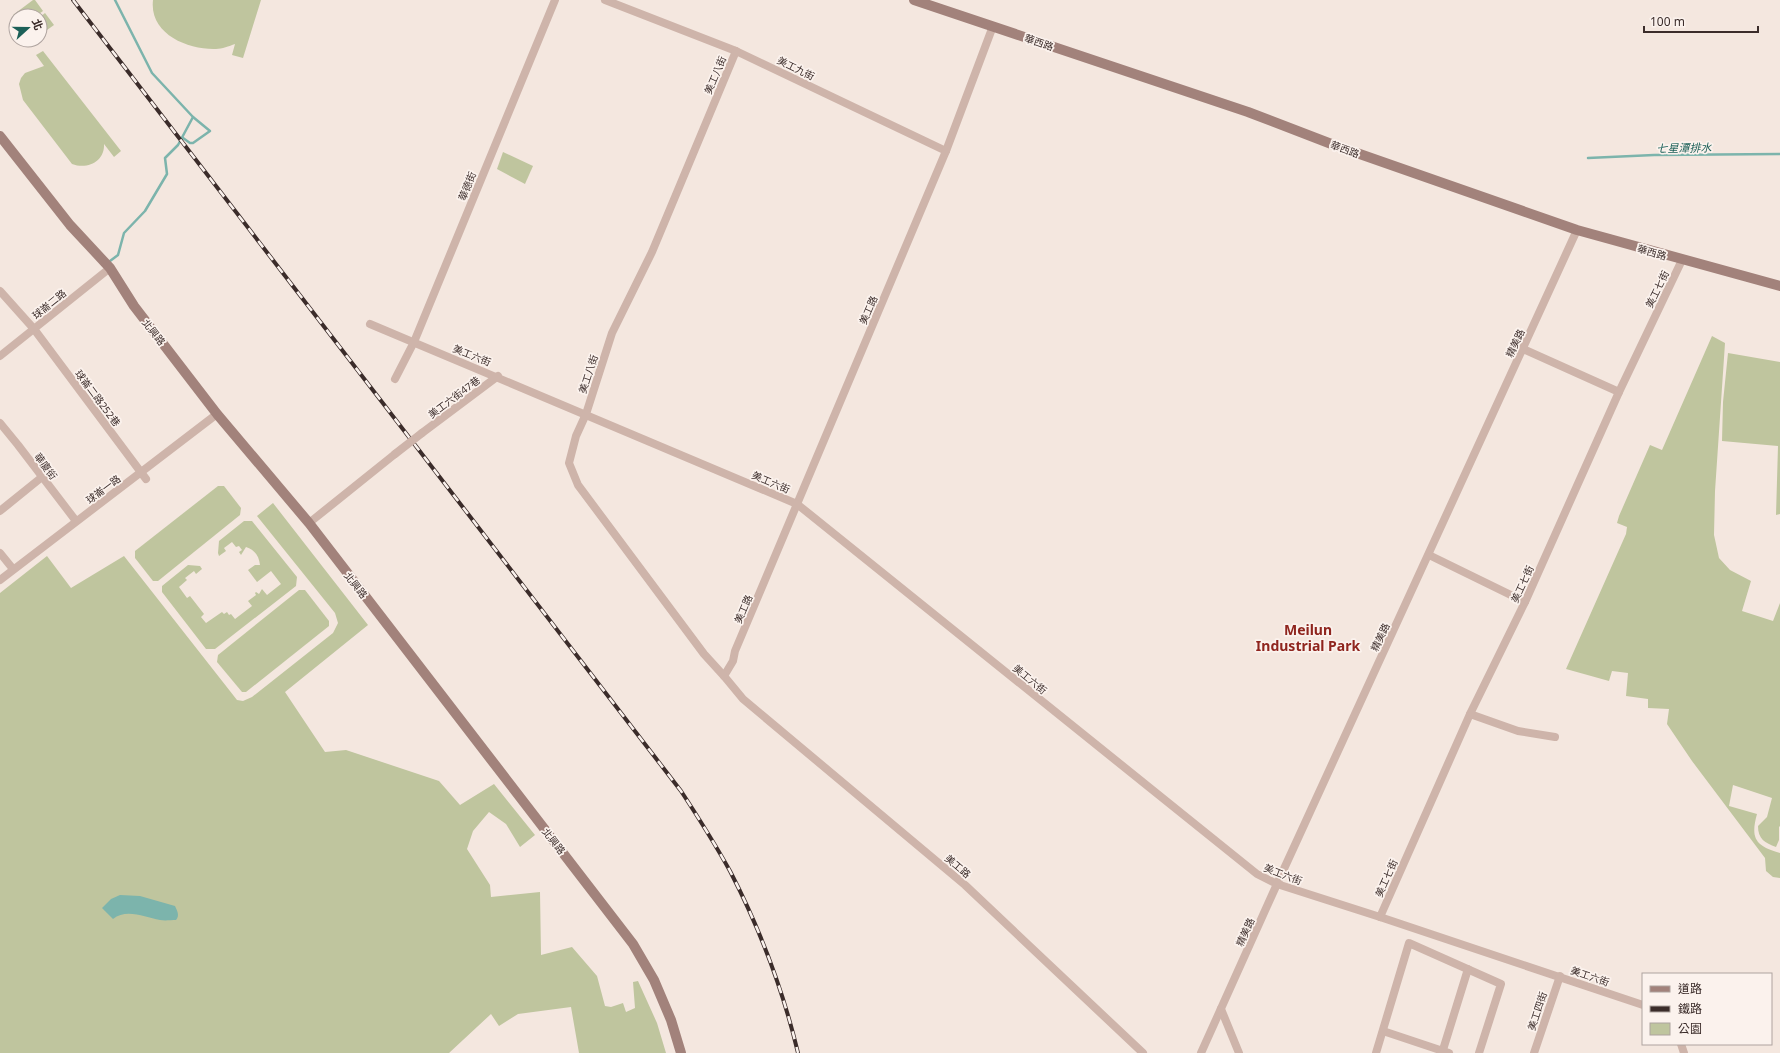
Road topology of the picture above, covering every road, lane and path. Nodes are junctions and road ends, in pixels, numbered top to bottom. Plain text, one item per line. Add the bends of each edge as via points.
1 (555, 0) edge
2 (605, 0) edge
3 (914, 0) edge
4 (993, 26) junction
5 (736, 50) junction
6 (0, 136) edge
7 (946, 151) junction
8 (1577, 230) junction
9 (1682, 260) junction
10 (110, 268) junction
11 (1780, 286) edge
12 (0, 291) edge
13 (370, 324) dead end
14 (34, 329) junction
15 (414, 342) junction
16 (1523, 349) junction
17 (0, 356) edge
18 (498, 376) junction
19 (395, 379) dead end
20 (1619, 392) junction
21 (217, 414) junction
22 (586, 414) junction
23 (0, 424) edge
24 (141, 473) junction
25 (42, 478) junction
26 (146, 480) dead end
27 (797, 504) junction
28 (0, 511) edge
29 (76, 521) junction
30 (308, 523) junction
31 (0, 553) edge
32 (1429, 555) junction
33 (14, 569) junction
34 (0, 580) edge
35 (1524, 602) junction
36 (724, 676) junction
37 (1470, 714) junction
38 (1555, 737) dead end
39 (1277, 884) junction
40 (1380, 917) junction
41 (1468, 969) junction
42 (1560, 976) junction
43 (1642, 1005) edge
44 (1221, 1009) junction
45 (1383, 1031) junction
46 (1444, 1052) edge
47 (681, 1053) edge
48 (1143, 1053) edge
49 (1201, 1053) edge
50 (1239, 1053) edge
51 (1376, 1053) edge
52 (1479, 1053) edge
53 (1534, 1053) edge

1 - 15 street, 華德街
2 - 5 street, 美工九街
3 - 4 street, 華西路
4 - 7 street, 美工路
4 - 8 street, 華西路 via 1248,112 1334,145
5 - 7 street, 美工九街
5 - 22 street, 美工八街 via 652,252 612,333
6 - 10 street, 北興路 via 70,225
7 - 27 street, 美工路
8 - 9 street, 華西路
8 - 16 street, 精美路
9 - 11 street, 華西路
9 - 20 street, 美工七街
10 - 14 street, 球崙二路
10 - 21 street, 北興路 via 134,306
12 - 14 street, 球崙二路252巷
13 - 15 street, 美工六街
14 - 17 street, 球崙二路
14 - 24 street, 球崙二路252巷
15 - 18 street, 美工六街
15 - 19 street, 華德街
16 - 20 street
16 - 32 street, 精美路
18 - 22 street, 美工六街
18 - 30 street, 美工六街47巷, bridge
20 - 35 street, 美工七街
21 - 24 street, 球崙一路
21 - 30 street, 北興路
22 - 27 street, 美工六街
22 - 36 street, 美工八街 via 576,436 569,463 578,485 699,648
23 - 25 street, 華廈街
24 - 26 street, 球崙二路252巷
24 - 29 street, 球崙一路
25 - 28 street
25 - 29 street, 華廈街
27 - 36 street, 美工路 via 733,661
27 - 39 street, 美工六街 via 1257,874
29 - 33 street, 球崙一路
30 - 47 street, 北興路 via 633,944 654,980 672,1020
31 - 33 street
32 - 35 street
32 - 39 street, 精美路
33 - 34 street, 球崙一路
35 - 37 street, 美工七街
36 - 48 street, 美工路 via 743,699 966,885
37 - 38 street via 1518,731
37 - 40 street, 美工七街
39 - 40 street, 美工六街
39 - 44 street, 精美路
40 - 42 street, 美工六街
41 - 45 street via 1409,943
41 - 46 street
41 - 52 street via 1501,984
42 - 43 street, 美工六街
42 - 53 street, 美工四街
44 - 49 street, 精美路
44 - 50 street
45 - 46 street
45 - 51 street

